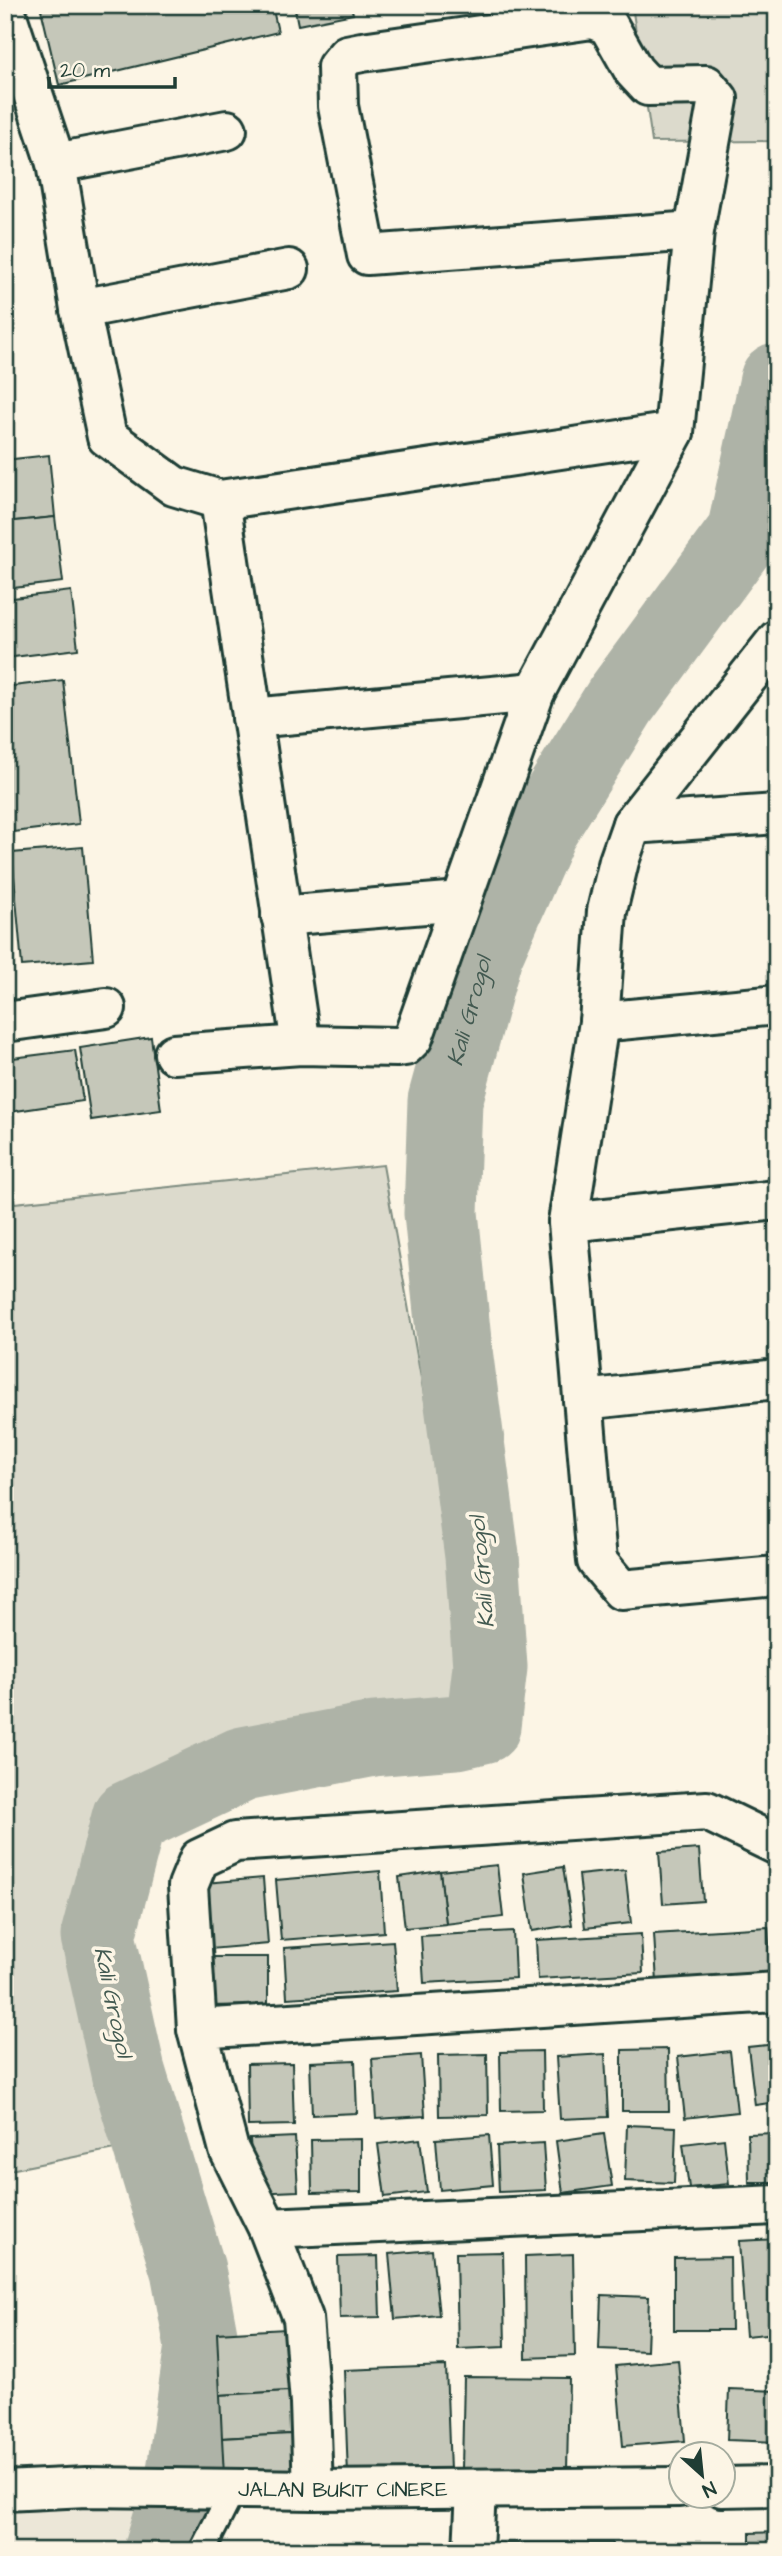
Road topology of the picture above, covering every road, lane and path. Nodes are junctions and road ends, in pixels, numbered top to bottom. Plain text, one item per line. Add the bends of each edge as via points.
1 (5, 10) edge
2 (226, 130) dead end
3 (56, 163) junction
4 (694, 231) junction
5 (289, 269) dead end
6 (80, 309) junction
7 (674, 432) junction
8 (220, 500) junction
9 (777, 640) edge
10 (535, 692) junction
11 (252, 718) junction
12 (777, 814) edge
13 (632, 824) junction
14 (461, 901) junction
15 (281, 916) junction
16 (777, 1006) edge
17 (106, 1008) dead end
18 (5, 1022) edge
19 (599, 1022) junction
20 (301, 1045) junction
21 (174, 1054) dead end
22 (777, 1200) edge
23 (568, 1222) junction
24 (777, 1379) edge
25 (583, 1400) junction
26 (777, 1576) edge
27 (777, 1845) edge
28 (777, 1992) edge
29 (197, 2029) junction
30 (777, 2205) edge
31 (268, 2228) junction
32 (777, 2486) edge
33 (666, 2487) edge
34 (736, 2487) edge
35 (233, 2490) junction
36 (313, 2490) junction
37 (476, 2490) junction
38 (5, 2491) edge
39 (202, 2551) edge
40 (473, 2551) edge

1 - 3 street
2 - 3 street
3 - 6 street
4 - 4 street via 367,255 338,106 337,67 347,55 362,52 592,19 608,25 648,86 706,85 718,99
4 - 7 street
5 - 6 street
6 - 8 street via 107,437 174,486
7 - 8 street
7 - 10 street
8 - 11 street
9 - 13 street
10 - 11 street
10 - 14 street
11 - 15 street
12 - 13 street
13 - 19 street via 607,911
14 - 15 street
14 - 20 street via 413,1038 405,1046
15 - 20 street
16 - 19 street
17 - 18 street
19 - 23 street
20 - 21 street
22 - 23 street
23 - 25 street
24 - 25 street
25 - 26 street via 597,1561 621,1590
27 - 29 street via 707,1811 235,1842 199,1858 188,1886
28 - 29 street
29 - 31 street via 229,2150
30 - 31 street
31 - 36 street via 303,2318
32 - 34 street
33 - 37 street, JALAN BUKIT CINERE
35 - 36 street, JALAN BUKIT CINERE
35 - 38 street, JALAN BUKIT CINERE via 86,2487
35 - 39 lane
36 - 37 street, JALAN BUKIT CINERE
37 - 40 street

